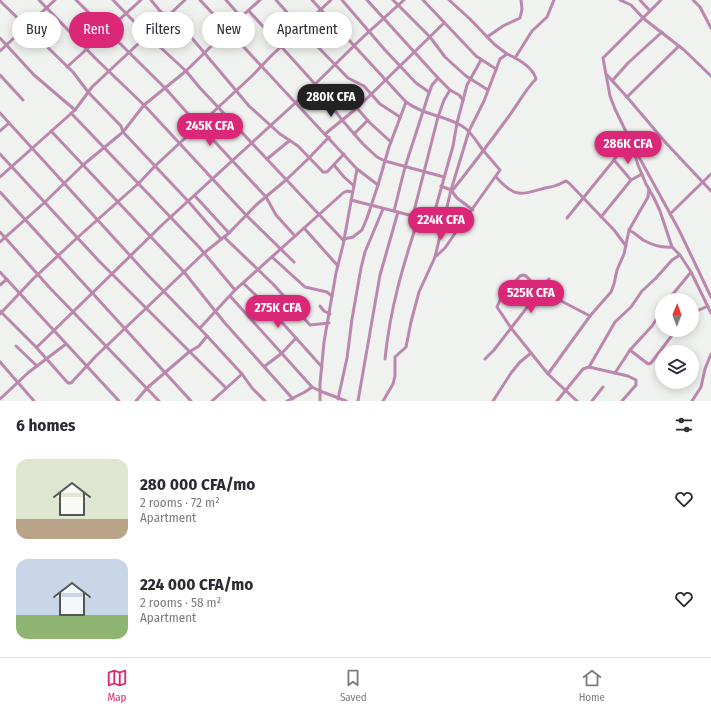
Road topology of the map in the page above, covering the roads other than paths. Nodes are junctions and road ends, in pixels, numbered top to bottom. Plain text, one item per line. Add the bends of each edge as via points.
1 (39, 0) edge
2 (55, 0) edge
3 (76, 0) edge
4 (113, 0) edge
5 (141, 0) edge
6 (151, 0) edge
7 (185, 0) edge
8 (200, 0) edge
9 (226, 0) edge
10 (258, 0) edge
11 (276, 0) edge
12 (312, 0) edge
13 (331, 0) edge
14 (342, 0) edge
15 (367, 0) edge
16 (393, 0) edge
17 (404, 0) edge
18 (423, 0) edge
19 (449, 0) edge
20 (521, 0) edge
21 (554, 0) edge
22 (620, 0) edge
23 (640, 0) edge
24 (661, 0) edge
25 (693, 0) edge
26 (0, 1) edge
27 (398, 6) junction
28 (47, 8) junction
29 (321, 9) junction
30 (249, 11) joint
31 (650, 11) junction
32 (43, 12) edge
33 (88, 12) edge
34 (161, 12) edge
35 (172, 12) edge
36 (212, 12) edge
37 (236, 12) edge
38 (287, 12) edge
39 (318, 12) edge
40 (12, 13) edge
41 (126, 14) junction
42 (384, 18) junction
43 (643, 18) junction
44 (132, 20) edge
45 (444, 23) junction
46 (263, 26) edge
47 (711, 28) edge
48 (368, 32) junction
49 (662, 32) junction
50 (430, 37) junction
51 (487, 37) junction
52 (0, 38) edge
53 (12, 40) edge
54 (194, 41) edge
55 (6, 45) junction
56 (355, 46) junction
57 (679, 46) junction
58 (48, 48) edge
59 (123, 48) edge
60 (134, 48) edge
61 (162, 48) edge
62 (210, 48) edge
63 (245, 48) edge
64 (281, 48) edge
65 (283, 48) edge
66 (319, 48) edge
67 (87, 49) junction
68 (0, 51) edge
69 (414, 52) junction
70 (128, 53) junction
71 (204, 54) junction
72 (507, 54) junction
73 (515, 58) junction
74 (481, 60) junction
75 (335, 65) junction
76 (262, 66) junction
77 (400, 66) junction
78 (68, 67) junction
79 (496, 69) junction
80 (186, 71) junction
81 (109, 72) junction
82 (706, 72) junction
83 (711, 72) edge
84 (0, 75) edge
85 (607, 76) junction
86 (711, 76) edge
87 (438, 78) junction
88 (470, 79) junction
89 (386, 80) junction
90 (612, 81) junction
91 (315, 84) junction
92 (165, 88) junction
93 (236, 90) junction
94 (450, 90) junction
95 (488, 90) junction
96 (88, 92) junction
97 (429, 92) junction
98 (370, 94) junction
99 (627, 97) junction
100 (23, 100) dead end
101 (463, 100) junction
102 (406, 102) junction
103 (296, 103) junction
104 (144, 105) junction
105 (218, 106) junction
106 (357, 108) junction
107 (75, 110) junction
108 (423, 112) junction
109 (0, 113) edge
110 (71, 113) junction
111 (400, 117) junction
112 (438, 117) junction
113 (342, 120) junction
114 (368, 120) junction
115 (9, 123) junction
116 (457, 123) junction
117 (198, 125) junction
118 (271, 126) junction
119 (0, 131) edge
120 (51, 131) junction
121 (469, 131) junction
122 (123, 132) junction
123 (325, 134) junction
124 (354, 134) junction
125 (329, 137) junction
126 (629, 138) junction
127 (289, 141) junction
128 (252, 142) junction
129 (390, 142) junction
130 (179, 143) junction
131 (633, 146) junction
132 (32, 148) junction
133 (104, 148) junction
134 (484, 151) junction
135 (0, 154) edge
136 (344, 154) junction
137 (309, 158) junction
138 (268, 159) junction
139 (233, 160) junction
140 (614, 160) junction
141 (385, 161) junction
142 (83, 165) junction
143 (334, 165) junction
144 (155, 166) junction
145 (12, 167) junction
146 (405, 167) junction
147 (357, 169) junction
148 (423, 172) junction
149 (642, 174) junction
150 (711, 174) edge
151 (444, 177) junction
152 (496, 177) junction
153 (0, 178) edge
154 (213, 179) junction
155 (286, 180) junction
156 (631, 180) junction
157 (703, 182) junction
158 (65, 183) junction
159 (139, 183) junction
160 (354, 186) junction
161 (378, 186) junction
162 (441, 186) junction
163 (649, 189) junction
164 (452, 190) junction
165 (711, 191) edge
166 (0, 192) edge
167 (352, 192) junction
168 (194, 196) junction
169 (266, 197) junction
170 (583, 198) junction
171 (351, 200) junction
172 (188, 201) junction
173 (118, 202) junction
174 (44, 203) junction
175 (372, 206) junction
176 (383, 209) junction
177 (473, 210) junction
178 (394, 211) junction
179 (398, 212) junction
180 (318, 214) junction
181 (670, 214) junction
182 (246, 215) junction
183 (413, 215) junction
184 (171, 217) junction
185 (419, 217) junction
186 (567, 218) dead end
187 (601, 218) junction
188 (26, 220) junction
189 (98, 220) junction
190 (432, 221) junction
191 (444, 224) junction
192 (304, 228) junction
193 (458, 229) junction
194 (630, 230) junction
195 (0, 232) edge
196 (229, 233) junction
197 (151, 236) junction
198 (295, 236) junction
199 (5, 238) junction
200 (77, 238) junction
201 (223, 238) junction
202 (344, 240) junction
203 (0, 242) edge
204 (626, 246) junction
205 (672, 247) junction
206 (281, 249) junction
207 (204, 253) junction
208 (680, 255) junction
209 (59, 256) junction
210 (131, 256) junction
211 (272, 257) junction
212 (435, 257) junction
213 (294, 262) dead end
214 (338, 266) junction
215 (258, 269) junction
216 (0, 272) edge
217 (184, 272) junction
218 (691, 272) junction
219 (39, 274) junction
220 (112, 274) junction
221 (7, 279) junction
222 (549, 279) dead end
223 (243, 283) junction
224 (0, 285) edge
225 (235, 290) junction
226 (540, 290) junction
227 (165, 291) junction
228 (93, 293) junction
229 (674, 293) edge
230 (20, 294) junction
231 (230, 296) junction
232 (332, 296) junction
233 (711, 297) edge
234 (320, 306) dead end
235 (708, 306) junction
236 (146, 308) junction
237 (699, 310) edge
238 (73, 311) junction
239 (216, 312) junction
240 (0, 313) edge
241 (711, 313) edge
242 (330, 314) junction
243 (590, 316) junction
244 (655, 321) edge
245 (329, 323) junction
246 (200, 328) junction
247 (510, 328) junction
248 (125, 329) junction
249 (53, 330) junction
250 (207, 336) junction
251 (671, 337) edge
252 (296, 338) junction
253 (66, 344) junction
254 (16, 346) dead end
255 (107, 346) junction
256 (37, 347) junction
257 (630, 350) junction
258 (189, 352) junction
259 (282, 353) junction
260 (531, 353) junction
261 (711, 354) edge
262 (47, 359) junction
263 (385, 359) dead end
264 (485, 359) dead end
265 (0, 362) edge
266 (87, 365) junction
267 (37, 366) junction
268 (265, 366) junction
269 (322, 367) junction
270 (589, 367) junction
271 (615, 373) junction
272 (165, 374) junction
273 (242, 374) junction
274 (548, 374) junction
275 (18, 383) junction
276 (312, 387) junction
277 (603, 387) dead end
278 (147, 388) junction
279 (226, 388) junction
280 (565, 390) junction
281 (320, 391) junction
282 (216, 397) junction
283 (0, 399) edge
284 (294, 399) junction
285 (338, 399) junction
286 (34, 401) edge
287 (119, 401) edge
288 (136, 401) edge
289 (159, 401) edge
290 (191, 401) edge
291 (212, 401) edge
292 (219, 401) edge
293 (265, 401) edge
294 (287, 401) edge
295 (320, 401) edge
296 (346, 401) edge
297 (358, 401) edge
298 (383, 401) edge
299 (493, 401) edge
300 (557, 401) edge
301 (577, 401) edge
302 (592, 401) edge
303 (622, 401) edge
304 (692, 401) edge

1 - 28 street
2 - 28 street
3 - 33 street
4 - 41 street
5 - 41 street
6 - 34 street
7 - 35 street
8 - 36 street
9 - 37 street
10 - 30 street
11 - 38 street
12 - 29 street
13 - 29 street
14 - 48 street
15 - 42 street
16 - 27 street
17 - 27 street
18 - 45 street
19 - 51 street
20 - 51 street via 520,18
21 - 73 street via 547,17 532,30
22 - 43 street via 631,5
23 - 31 street
24 - 31 street
25 - 47 street via 700,7
26 - 40 street
27 - 42 street
27 - 50 street
28 - 32 street
28 - 67 street
29 - 39 street
29 - 56 street
30 - 46 street
31 - 43 street
41 - 44 street
42 - 48 street
42 - 69 street
43 - 49 street
43 - 85 street via 603,58
45 - 50 street
45 - 74 street
48 - 56 street
48 - 77 street
49 - 57 street
49 - 90 street
50 - 69 street
50 - 88 street via 445,57
51 - 72 street
52 - 55 street
53 - 55 street
54 - 71 street
55 - 68 street
55 - 107 street via 34,75
56 - 75 street
56 - 89 street
57 - 82 street
57 - 99 street
58 - 78 street
59 - 70 street
60 - 70 street
61 - 80 street
62 - 71 street
63 - 76 street
64 - 76 street
65 - 91 street
66 - 75 street
67 - 78 street
67 - 81 street
69 - 77 street
69 - 87 street
70 - 81 street
70 - 92 street
71 - 80 street
71 - 93 street
72 - 73 street
72 - 79 street via 500,59
73 - 134 street via 531,70 536,79 524,92
74 - 79 street
74 - 88 street
75 - 91 street
75 - 98 street via 348,78 364,86
76 - 93 street
76 - 103 street
77 - 89 street
77 - 97 street via 418,85
78 - 96 street
79 - 95 street
80 - 92 street
80 - 105 street
81 - 96 street
81 - 104 street
82 - 83 street
82 - 86 street
84 - 100 street
85 - 90 street
85 - 126 street via 610,96
87 - 94 street
87 - 97 street
88 - 95 street
88 - 101 street
89 - 98 street
89 - 102 street
90 - 99 street
91 - 103 street
91 - 113 street
92 - 104 street
92 - 117 street
93 - 105 street
93 - 118 street
94 - 101 street
94 - 112 street
95 - 121 street
96 - 107 street
96 - 122 street via 121,126
97 - 108 street
98 - 106 street
98 - 111 street
99 - 157 street
101 - 116 street
102 - 108 street
102 - 111 street
103 - 118 street
103 - 123 street
104 - 122 street
104 - 130 street
105 - 117 street
105 - 128 street
106 - 113 street
106 - 114 street
107 - 110 street
108 - 112 street
108 - 146 street
109 - 115 street
110 - 120 street
110 - 133 street
111 - 129 street
112 - 116 street
112 - 148 street
113 - 123 street
113 - 124 street
114 - 124 street
114 - 129 street
115 - 119 street
115 - 132 street
116 - 121 street
116 - 151 street
117 - 130 street
117 - 139 street
118 - 127 street
118 - 128 street
120 - 132 street
120 - 142 street
121 - 134 street
121 - 164 street
122 - 133 street
122 - 144 street
123 - 125 street
124 - 141 street via 377,157
125 - 136 street
125 - 137 street
126 - 131 street
126 - 140 street
127 - 137 street via 298,146
127 - 138 street
128 - 138 street
128 - 139 street
129 - 141 street
130 - 144 street
130 - 154 street
131 - 149 street
131 - 181 street
132 - 145 street
132 - 158 street
133 - 142 street
133 - 159 street
134 - 152 street via 500,170
134 - 164 street
135 - 145 street
136 - 143 street
136 - 147 street
137 - 143 street via 325,173
137 - 155 street
138 - 155 street
139 - 154 street
139 - 169 street
140 - 156 street
140 - 170 street
141 - 146 street
141 - 161 street
142 - 158 street
142 - 173 street
143 - 160 street
144 - 159 street
144 - 172 street
145 - 153 street
145 - 174 street
146 - 148 street
146 - 178 street
147 - 160 street
147 - 161 street
148 - 151 street
148 - 183 street
149 - 156 street
149 - 163 street
150 - 157 street
151 - 162 street
152 - 170 street via 513,192 520,193 529,193 566,181
152 - 177 street
154 - 168 street
154 - 182 street
155 - 169 street
155 - 180 street
156 - 187 street
157 - 165 street
157 - 181 street
158 - 174 street
158 - 189 street
159 - 173 street
159 - 184 street
160 - 167 street
161 - 175 street
162 - 164 street
162 - 190 street
163 - 194 street via 648,197
163 - 205 street via 660,211
164 - 177 street via 457,198
164 - 191 street
166 - 188 street
167 - 171 street
167 - 180 street via 343,193
168 - 172 street
168 - 196 street
169 - 182 street
169 - 198 street via 276,215
170 - 186 street
170 - 187 street
171 - 175 street
171 - 202 street
172 - 184 street
172 - 201 street
173 - 189 street
173 - 197 street
174 - 188 street
174 - 200 street
175 - 176 street
175 - 202 street via 362,230
176 - 178 street
176 - 285 street via 361,268
177 - 193 street
178 - 179 street
179 - 183 street
179 - 297 street via 380,275
180 - 192 street
180 - 202 street
181 - 233 street
182 - 196 street
182 - 206 street
183 - 185 street
184 - 197 street
184 - 207 street
185 - 190 street
185 - 263 street via 402,268 391,315
187 - 204 street
188 - 199 street
188 - 209 street
189 - 200 street
189 - 210 street
190 - 191 street
191 - 193 street
191 - 212 street
192 - 198 street
192 - 214 street
193 - 212 street via 445,248
194 - 204 street
194 - 205 street via 653,245
195 - 199 street
196 - 201 street
197 - 210 street
197 - 217 street
198 - 206 street
199 - 203 street
199 - 219 street
200 - 209 street
200 - 220 street
201 - 207 street
201 - 215 street
202 - 214 street
204 - 243 street via 611,292
205 - 208 street
206 - 211 street
206 - 213 street
207 - 217 street
207 - 225 street
208 - 218 street
208 - 270 street via 672,260 615,322
209 - 219 street
209 - 228 street
210 - 220 street
210 - 227 street
211 - 215 street
211 - 232 street via 305,287 327,292
212 - 298 street via 419,292 406,347 395,357 395,376
214 - 232 street
215 - 223 street
215 - 245 street via 310,325
216 - 221 street
217 - 227 street
217 - 239 street
218 - 229 street
218 - 235 street
219 - 230 street
219 - 238 street
220 - 228 street
220 - 236 street
221 - 224 street
221 - 230 street
222 - 226 street
223 - 225 street
223 - 252 street
225 - 231 street
226 - 243 street
226 - 247 street
226 - 247 street via 523,275 501,298 497,307
227 - 236 street
227 - 246 street
228 - 238 street
228 - 248 street
230 - 240 street
230 - 249 street
231 - 239 street
231 - 259 street
232 - 242 street
234 - 242 street
235 - 237 street
235 - 241 street
236 - 248 street
236 - 258 street
238 - 249 street
238 - 255 street
239 - 246 street
239 - 268 street
240 - 256 street
242 - 245 street
243 - 274 street
244 - 257 street
245 - 269 street
246 - 250 street
247 - 260 street
247 - 264 street
248 - 255 street
248 - 272 street
249 - 253 street
249 - 256 street
250 - 258 street via 199,346
250 - 273 street
251 - 257 street via 651,364
252 - 259 street
252 - 269 street
253 - 262 street
253 - 266 street
254 - 267 street
255 - 266 street
255 - 278 street
256 - 262 street
257 - 271 street
258 - 272 street
258 - 279 street
259 - 268 street
259 - 276 street
260 - 274 street
260 - 299 street via 511,373
261 - 304 street via 701,387
262 - 266 street via 69,383
262 - 267 street
265 - 275 street
266 - 287 street
267 - 275 street
268 - 284 street
269 - 281 street
270 - 271 street
270 - 280 street via 583,369
271 - 303 street via 633,378 637,382
272 - 278 street
272 - 290 street
273 - 279 street
273 - 293 street
274 - 280 street
275 - 283 street
275 - 286 street
276 - 281 street
276 - 284 street
277 - 302 street
278 - 288 street
278 - 289 street
279 - 282 street
280 - 300 street
280 - 301 street
281 - 285 street
281 - 295 street
282 - 291 street
282 - 292 street
284 - 294 street
285 - 296 street

